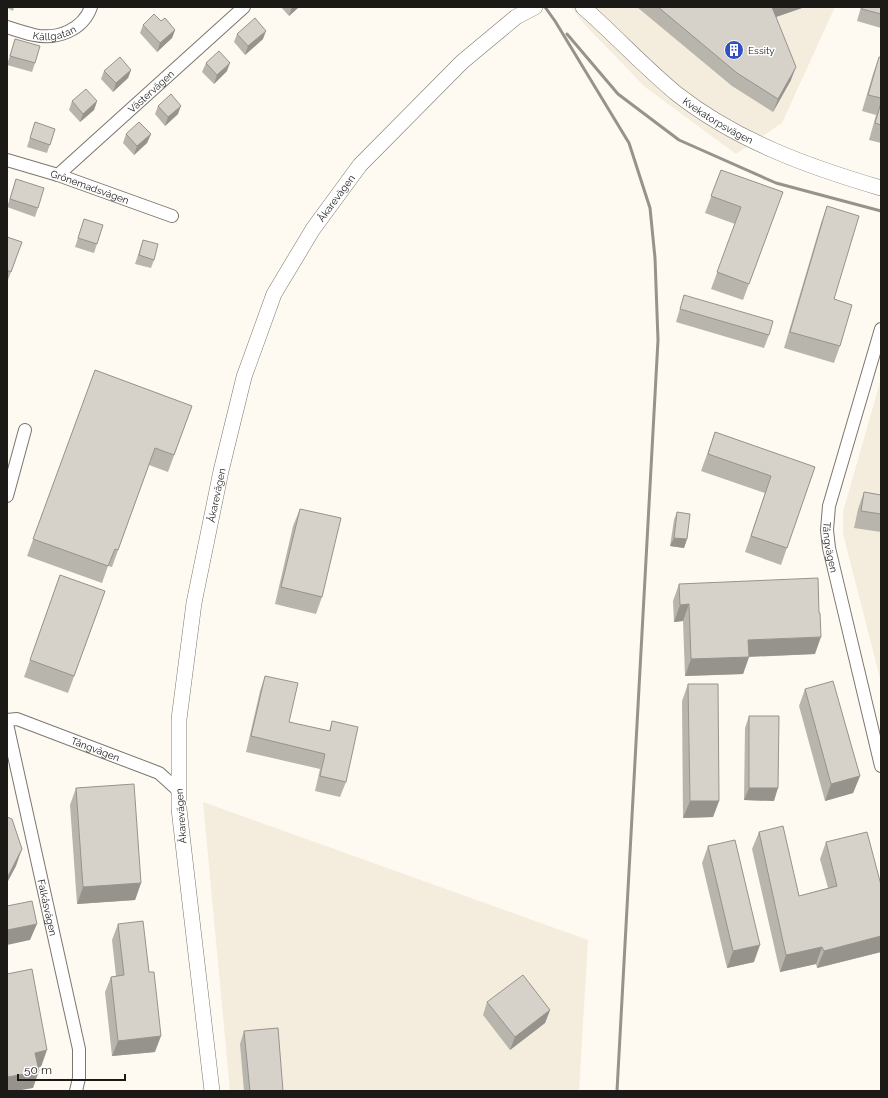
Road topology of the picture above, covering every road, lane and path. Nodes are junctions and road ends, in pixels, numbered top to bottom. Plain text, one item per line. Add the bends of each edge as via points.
1 (91, 7) edge
2 (244, 7) edge
3 (535, 7) edge
4 (583, 7) edge
5 (7, 27) edge
6 (7, 160) edge
7 (58, 176) junction
8 (881, 188) edge
9 (172, 216) dead end
10 (881, 329) edge
11 (25, 430) dead end
12 (7, 496) edge
13 (7, 720) edge
14 (7, 724) edge
15 (881, 766) edge
16 (179, 791) junction
17 (76, 1091) edge
18 (212, 1091) edge

1 - 5 street, Källgatan via 76,28 60,36 36,36
2 - 7 street, Västervägen
3 - 16 street, Åkarevägen via 516,17 462,62 360,165 313,229 274,294 244,377 221,471 194,603 179,720
4 - 8 street, Kvekatorpsvägen via 678,94 722,124 806,164
6 - 7 street, Grönemadsvägen
7 - 9 street, Grönemadsvägen
10 - 15 street, Tångvägen via 829,506 827,530 829,548
11 - 12 street
13 - 16 street, Tångvägen via 17,718 159,773
14 - 17 street, Falkåsvägen via 78,1049 79,1078
16 - 18 street, Åkarevägen

